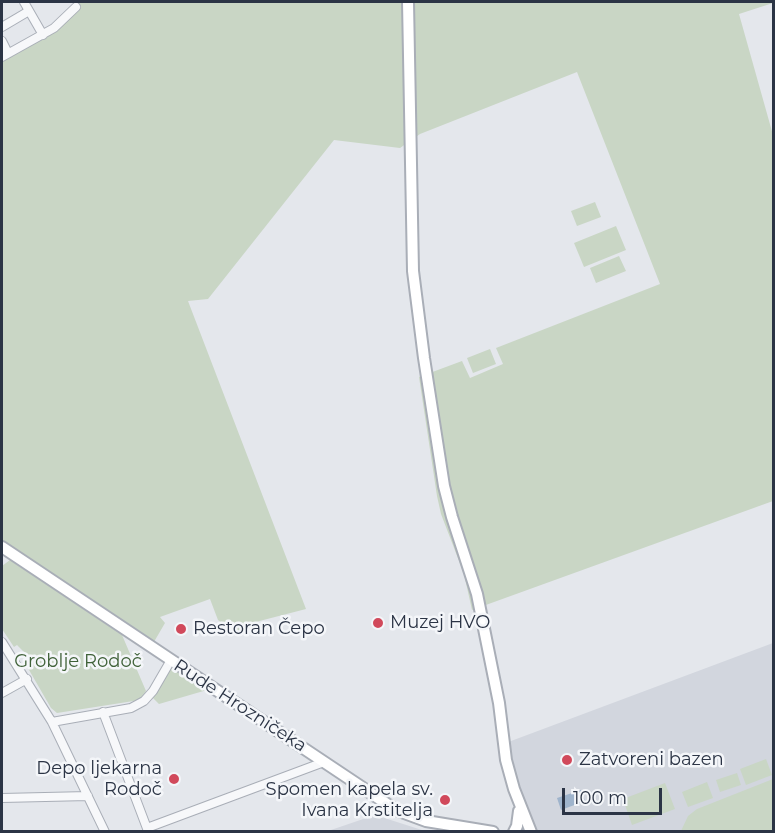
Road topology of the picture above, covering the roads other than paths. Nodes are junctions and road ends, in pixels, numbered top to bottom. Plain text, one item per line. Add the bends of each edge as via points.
1 (24, 2) edge
2 (408, 2) edge
3 (76, 7) dead end
4 (29, 11) junction
5 (2, 27) edge
6 (43, 35) junction
7 (2, 41) edge
8 (5, 55) edge
9 (2, 547) edge
10 (2, 642) edge
11 (171, 660) junction
12 (27, 680) junction
13 (2, 693) edge
14 (103, 712) junction
15 (52, 722) junction
16 (324, 762) junction
17 (88, 796) junction
18 (2, 798) edge
19 (519, 804) junction
20 (527, 829) edge
21 (148, 830) edge
22 (478, 830) edge
23 (105, 831) edge
24 (493, 831) edge
25 (514, 831) edge

1 - 4 street
2 - 19 street via 413,271 418,317 444,486 477,594 506,760
3 - 6 street
4 - 5 street
4 - 6 street
6 - 8 street
7 - 8 street
9 - 11 street, Rude Hrozničeka
10 - 12 street
11 - 14 street via 144,702
11 - 16 street, Rude Hrozničeka
12 - 13 street
12 - 15 street
14 - 15 street
14 - 21 street
15 - 17 street
16 - 21 street
16 - 22 street, Rude Hrozničeka via 409,816
17 - 18 street
17 - 23 street
19 - 20 street
19 - 25 street
22 - 24 street, Rude Hrozničeka

